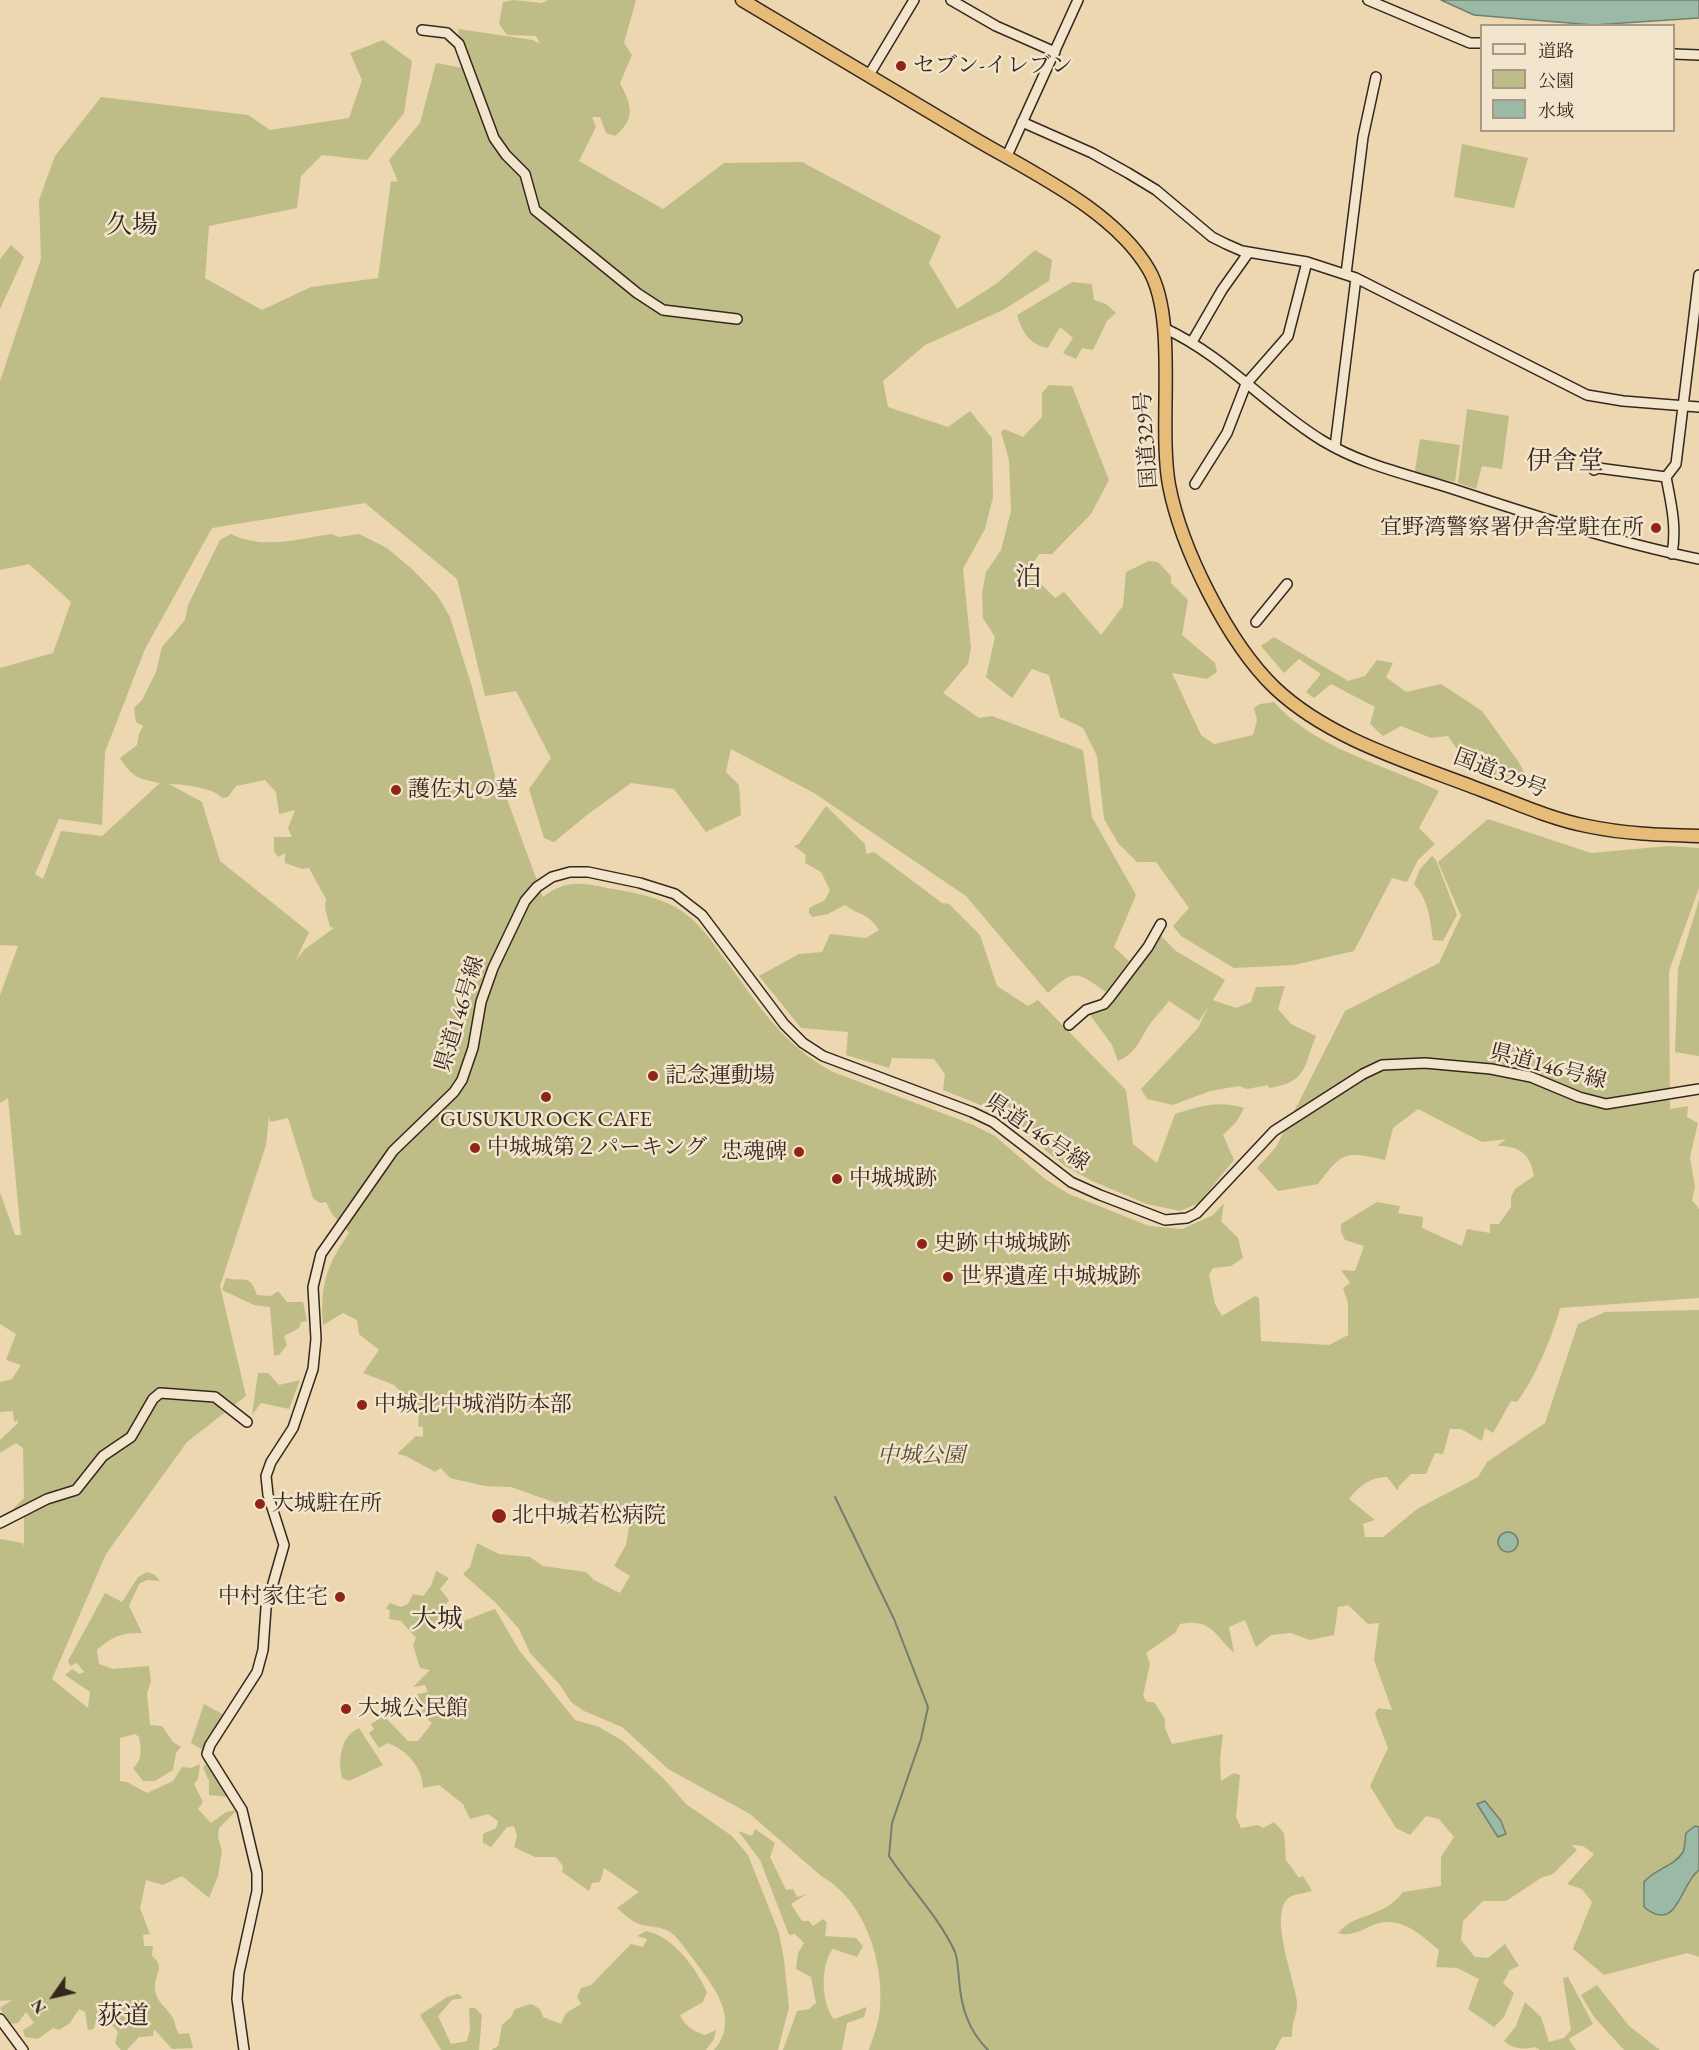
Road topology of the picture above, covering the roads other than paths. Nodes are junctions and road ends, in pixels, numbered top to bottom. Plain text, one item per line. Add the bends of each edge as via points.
1 (742, 0) edge
2 (914, 0) edge
3 (951, 0) edge
4 (1078, 0) edge
5 (1368, 0) edge
6 (422, 30) dead end
7 (1480, 44) edge
8 (1055, 52) junction
9 (1675, 54) edge
10 (1699, 55) edge
11 (869, 75) junction
12 (1376, 77) dead end
13 (1022, 122) junction
14 (1006, 158) junction
15 (1249, 252) junction
16 (1307, 262) junction
17 (1346, 274) junction
18 (1699, 275) edge
19 (1356, 278) junction
20 (737, 319) dead end
21 (1164, 328) junction
22 (1192, 342) junction
23 (1248, 382) junction
24 (1682, 405) junction
25 (1699, 407) edge
26 (1335, 447) junction
27 (1594, 470) dead end
28 (1666, 477) junction
29 (1195, 484) dead end
30 (1672, 554) junction
31 (1699, 560) edge
32 (1287, 584) dead end
33 (1256, 622) dead end
34 (1699, 836) edge
35 (1161, 924) dead end
36 (1069, 1025) dead end
37 (1699, 1089) edge
38 (247, 1422) dead end
39 (0, 1523) edge
40 (0, 2019) edge
41 (23, 2050) edge
42 (244, 2050) edge

1 - 11 highway, 国道329号
2 - 11 street
3 - 8 street via 996,26
4 - 8 street
5 - 7 street
6 - 20 street via 447,33 459,44 494,138 525,174 535,210 637,294 663,310
8 - 13 street
9 - 10 street
11 - 14 highway, 国道329号
12 - 17 street via 1363,137
13 - 14 street
13 - 15 street via 1128,173 1173,203 1212,237
14 - 21 highway, 国道329号 via 1119,233 1139,255 1156,284
15 - 16 street
15 - 22 street
16 - 17 street
16 - 23 street via 1288,336
17 - 19 street
18 - 24 street
19 - 24 street via 1587,395
19 - 26 street
21 - 22 street
21 - 34 highway, 国道329号 via 1165,452 1180,526 1215,603 1273,686 1316,719 1352,738 1560,819 1629,832
22 - 23 street
23 - 26 street via 1288,416
23 - 29 street via 1227,433
24 - 25 street
24 - 28 street via 1676,464
26 - 30 street via 1404,476
27 - 28 street
28 - 30 street via 1676,536
30 - 31 street
32 - 33 street
35 - 36 street via 1104,1004 1086,1010
37 - 42 street, 県道146号線 via 1606,1104 1531,1077 1491,1070 1425,1063 1382,1065 1274,1131 1197,1213 1166,1220 1071,1182 993,1122 843,1065 803,1043 702,915 675,894 588,872 563,873 544,882 519,911 493,968 462,1080 383,1163 329,1240 316,1266 313,1369 293,1428 266,1476 284,1545 266,1608 264,1650 256,1672 207,1754 245,1816 256,1873 257,1892 237,1999
38 - 39 street via 215,1397 160,1393 131,1437 103,1456 76,1490 47,1499
40 - 41 street

